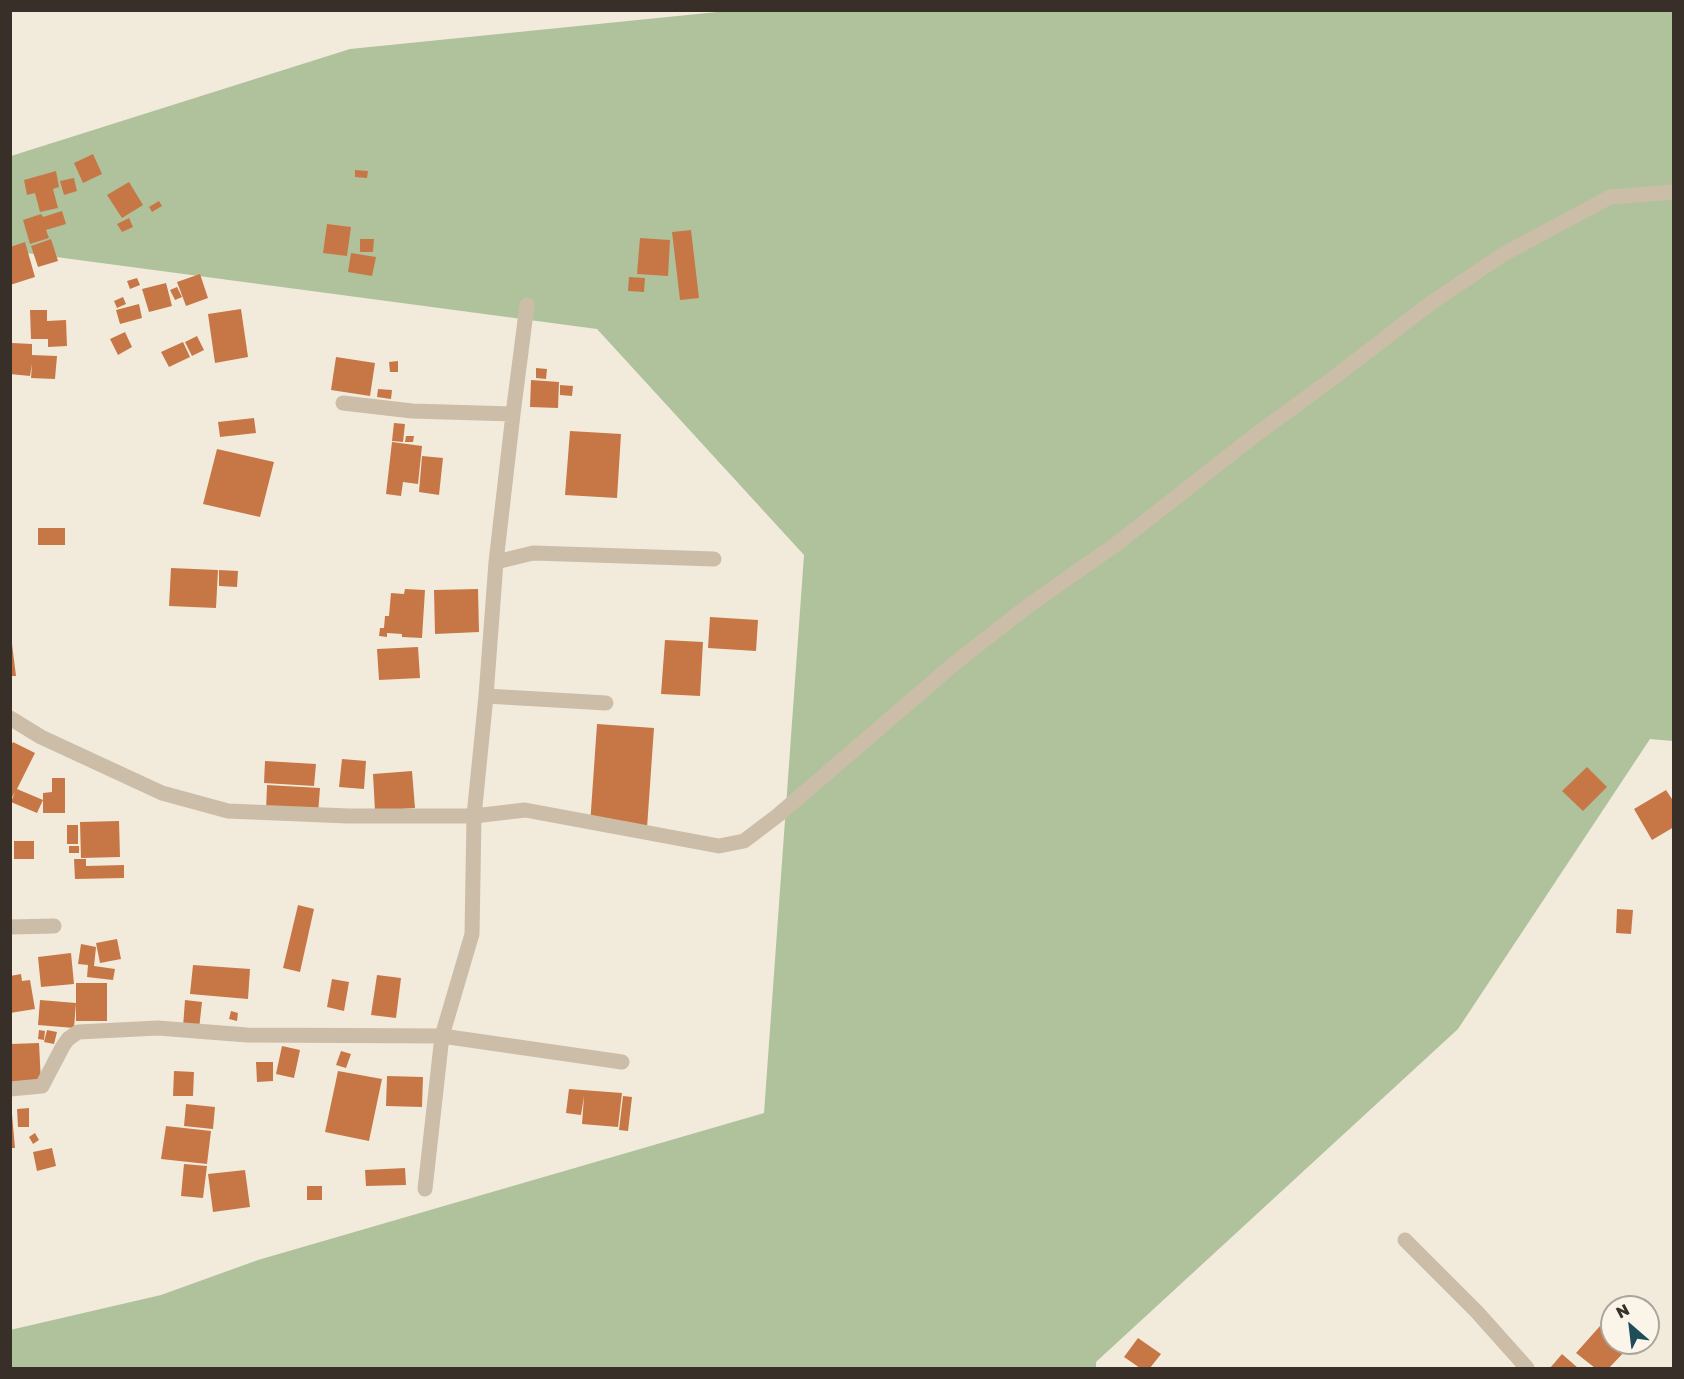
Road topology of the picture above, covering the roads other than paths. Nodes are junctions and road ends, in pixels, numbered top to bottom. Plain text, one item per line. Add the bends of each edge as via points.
1 (1674, 192) edge
2 (527, 305) dead end
3 (343, 403) dead end
4 (513, 414) junction
5 (714, 559) dead end
6 (496, 562) junction
7 (486, 696) junction
8 (606, 703) dead end
9 (10, 718) edge
10 (474, 816) junction
11 (54, 926) dead end
12 (10, 927) edge
13 (442, 1036) junction
14 (622, 1062) dead end
15 (10, 1089) edge
16 (425, 1189) dead end
17 (1405, 1240) dead end
18 (1527, 1368) edge

1 - 10 street via 1610,197 1502,255 1428,305 964,656 744,841 718,846 525,810
2 - 4 street
3 - 4 street via 412,411
4 - 6 street
5 - 6 street via 533,553
6 - 7 street
7 - 8 street
7 - 10 street
9 - 10 street via 41,737 162,793 228,811
10 - 13 street via 472,934
11 - 12 street
13 - 14 street
13 - 15 street via 247,1035 158,1028 78,1032 63,1046 42,1086
13 - 16 street
17 - 18 street

